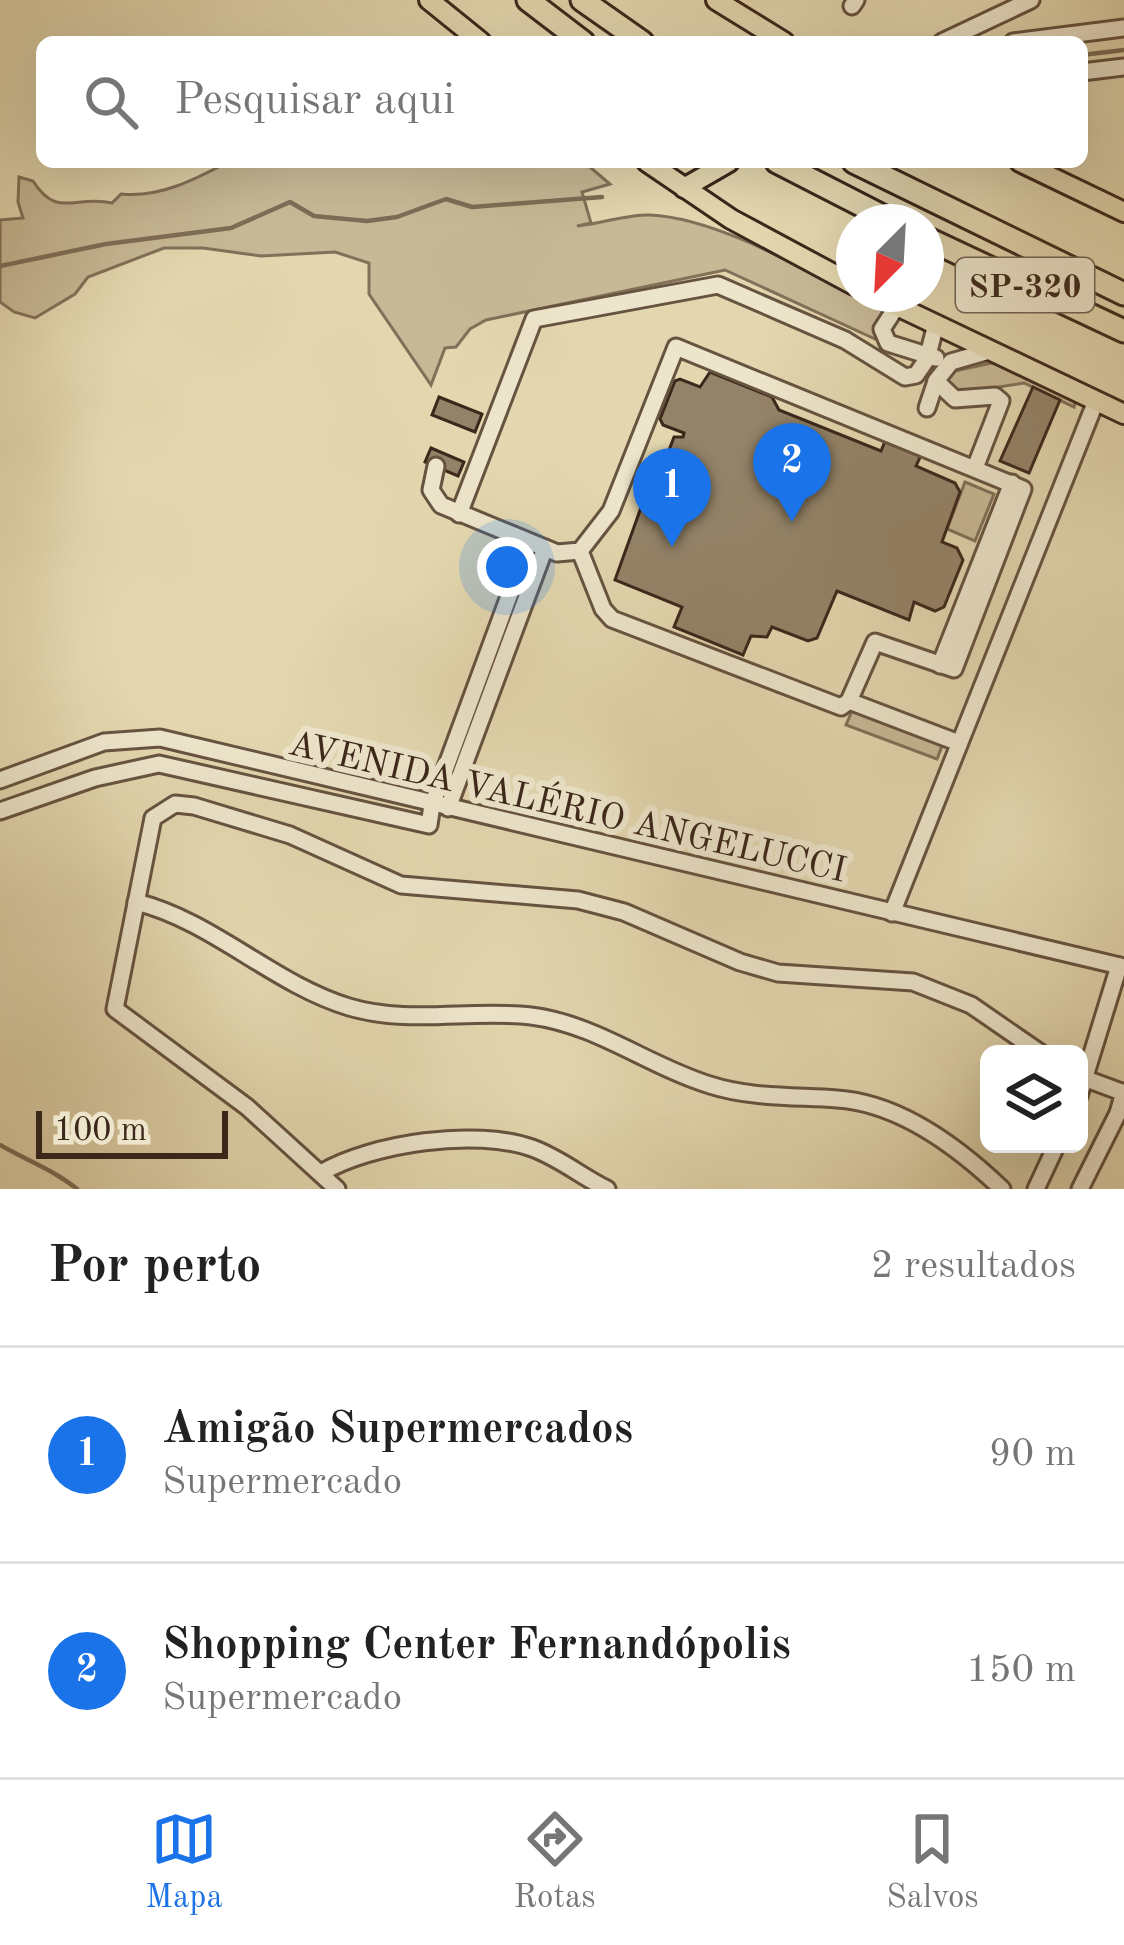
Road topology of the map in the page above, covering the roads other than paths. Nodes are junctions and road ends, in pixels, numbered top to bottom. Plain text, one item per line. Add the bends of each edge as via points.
1 (429, 0) edge
2 (528, 0) edge
3 (582, 0) edge
4 (716, 0) edge
5 (1030, 0) edge
6 (996, 7) edge
7 (1124, 28) edge
8 (474, 36) edge
9 (575, 36) edge
10 (633, 36) edge
11 (774, 36) edge
12 (951, 36) edge
13 (1061, 36) edge
14 (1124, 67) edge
15 (1088, 71) edge
16 (655, 168) edge
17 (719, 168) edge
18 (788, 168) edge
19 (866, 168) edge
20 (1032, 168) edge
21 (684, 188) junction
22 (858, 204) edge
23 (1124, 212) edge
24 (944, 246) edge
25 (836, 276) edge
26 (1124, 294) edge
27 (893, 312) edge
28 (910, 312) edge
29 (936, 324) junction
30 (1124, 331) edge
31 (989, 351) junction
32 (928, 355) junction
33 (951, 362) junction
34 (936, 381) junction
35 (1096, 401) junction
36 (927, 408) dead end
37 (1124, 414) edge
38 (436, 466) dead end
39 (975, 468) junction
40 (459, 514) junction
41 (537, 545) junction
42 (580, 550) junction
43 (849, 701) junction
44 (959, 743) junction
45 (0, 780) edge
46 (440, 807) junction
47 (0, 811) edge
48 (136, 902) junction
49 (892, 913) junction
50 (1121, 967) edge
51 (1029, 1045) edge
52 (1088, 1064) edge
53 (1088, 1085) edge
54 (1124, 1092) edge
55 (1053, 1153) edge
56 (321, 1172) junction
57 (1005, 1188) edge
58 (337, 1189) edge
59 (607, 1189) edge
60 (1036, 1189) edge
61 (1080, 1189) edge

1 - 8 main road
2 - 9 highway
3 - 10 highway
4 - 11 main road
5 - 6 street
6 - 12 street
7 - 13 street
14 - 15 street
16 - 21 main road
17 - 21 main road
18 - 22 highway
19 - 26 highway, SP-320
20 - 23 main road
21 - 25 main road
24 - 30 highway, SP-320
27 - 32 street via 883,336
28 - 29 main road
29 - 31 main road
29 - 32 street
31 - 33 street
31 - 35 main road
32 - 33 street
32 - 40 street via 916,375 899,376 845,340 718,285 534,320
33 - 34 street
34 - 36 street
34 - 39 street via 955,399 1001,400
35 - 37 main road
35 - 44 street
38 - 40 street via 434,497
39 - 42 street via 676,347 611,511
39 - 43 street via 1022,490 953,669 874,642
40 - 41 street
41 - 42 street
41 - 46 street
42 - 43 street via 612,619 841,707
43 - 44 street
44 - 49 street
45 - 46 street, AVENIDA VALÉRIO ANGELUCCI via 104,742 160,738
46 - 47 street, AVENIDA VALÉRIO ANGELUCCI via 429,825 159,764
46 - 49 street, AVENIDA VALÉRIO ANGELUCCI
48 - 51 street via 153,818 175,804 194,806 290,836 401,885 578,900 778,973 913,982 971,1005
48 - 56 street via 113,1005
48 - 57 street via 350,1007 404,1017 540,1018 710,1085 882,1108
49 - 50 street, AVENIDA VALÉRIO ANGELUCCI
50 - 52 street
53 - 54 street
54 - 61 street
55 - 60 street
56 - 58 street
56 - 59 street via 355,1156 485,1138 536,1149

